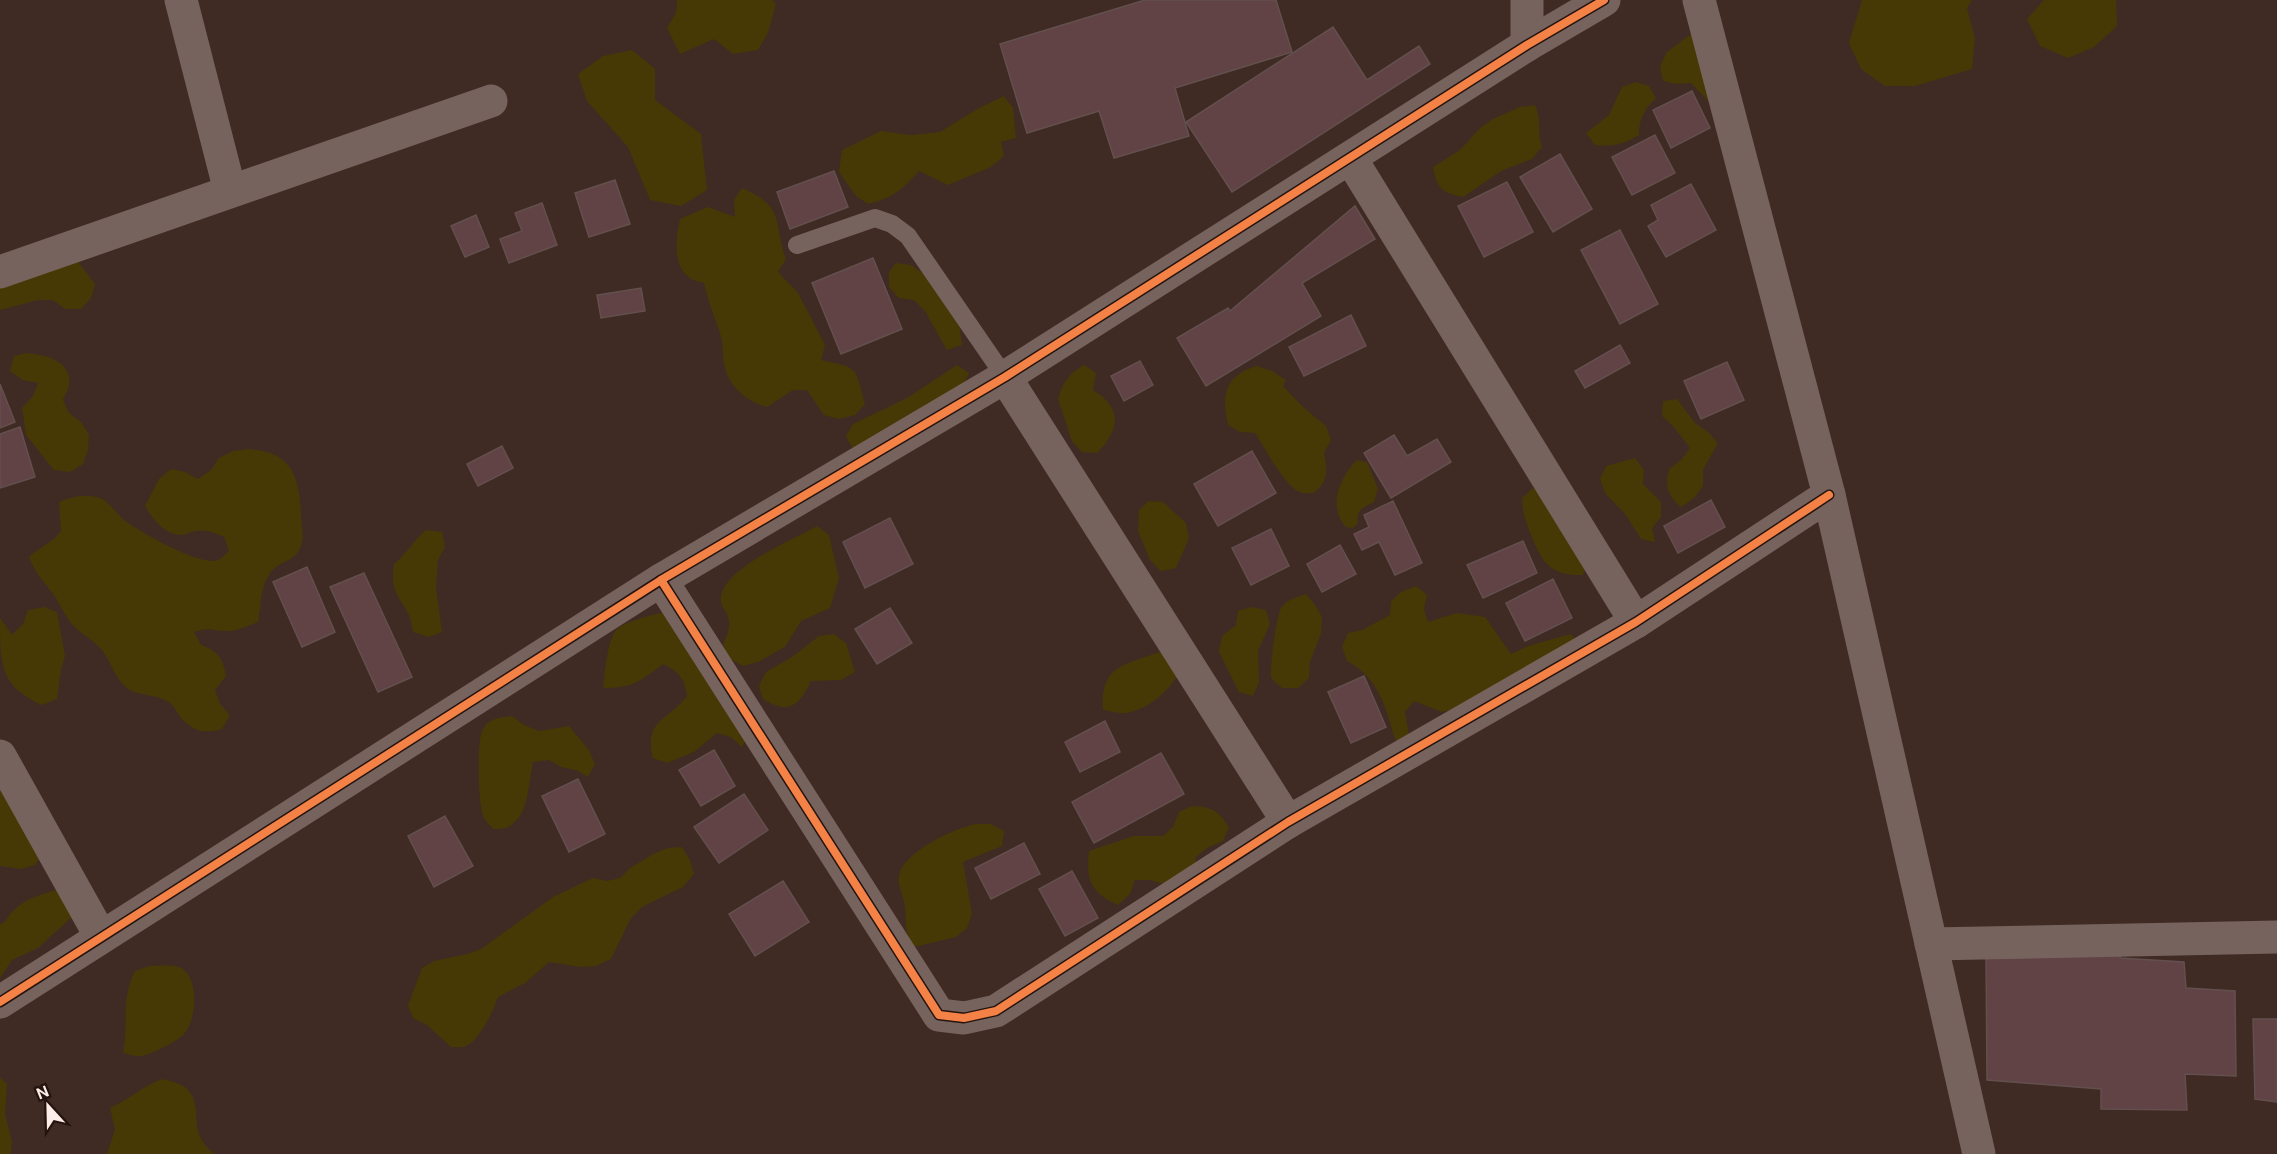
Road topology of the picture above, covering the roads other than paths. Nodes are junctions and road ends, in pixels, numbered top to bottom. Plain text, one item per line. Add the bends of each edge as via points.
1 (181, 0) edge
2 (1527, 0) edge
3 (1604, 0) edge
4 (1699, 0) edge
5 (1527, 45) junction
6 (492, 101) dead end
7 (1351, 159) junction
8 (230, 191) junction
9 (797, 245) dead end
10 (0, 272) edge
11 (1005, 377) junction
12 (1828, 495) junction
13 (661, 580) junction
14 (1636, 622) junction
15 (0, 756) edge
16 (1288, 822) junction
17 (100, 937) junction
18 (2277, 937) edge
19 (1931, 944) junction
20 (0, 1002) edge
21 (1979, 1154) edge

1 - 8 street
2 - 5 street
3 - 5 street
4 - 12 street
5 - 7 street
6 - 8 street
7 - 11 street
7 - 14 street
8 - 10 street
9 - 11 lane via 875,218 892,224 908,236
11 - 13 street
11 - 16 street
12 - 14 street
12 - 19 street
13 - 16 street via 939,1015 964,1018 996,1011
13 - 17 street
14 - 16 street
15 - 17 street
17 - 20 street
18 - 19 street
19 - 21 street

